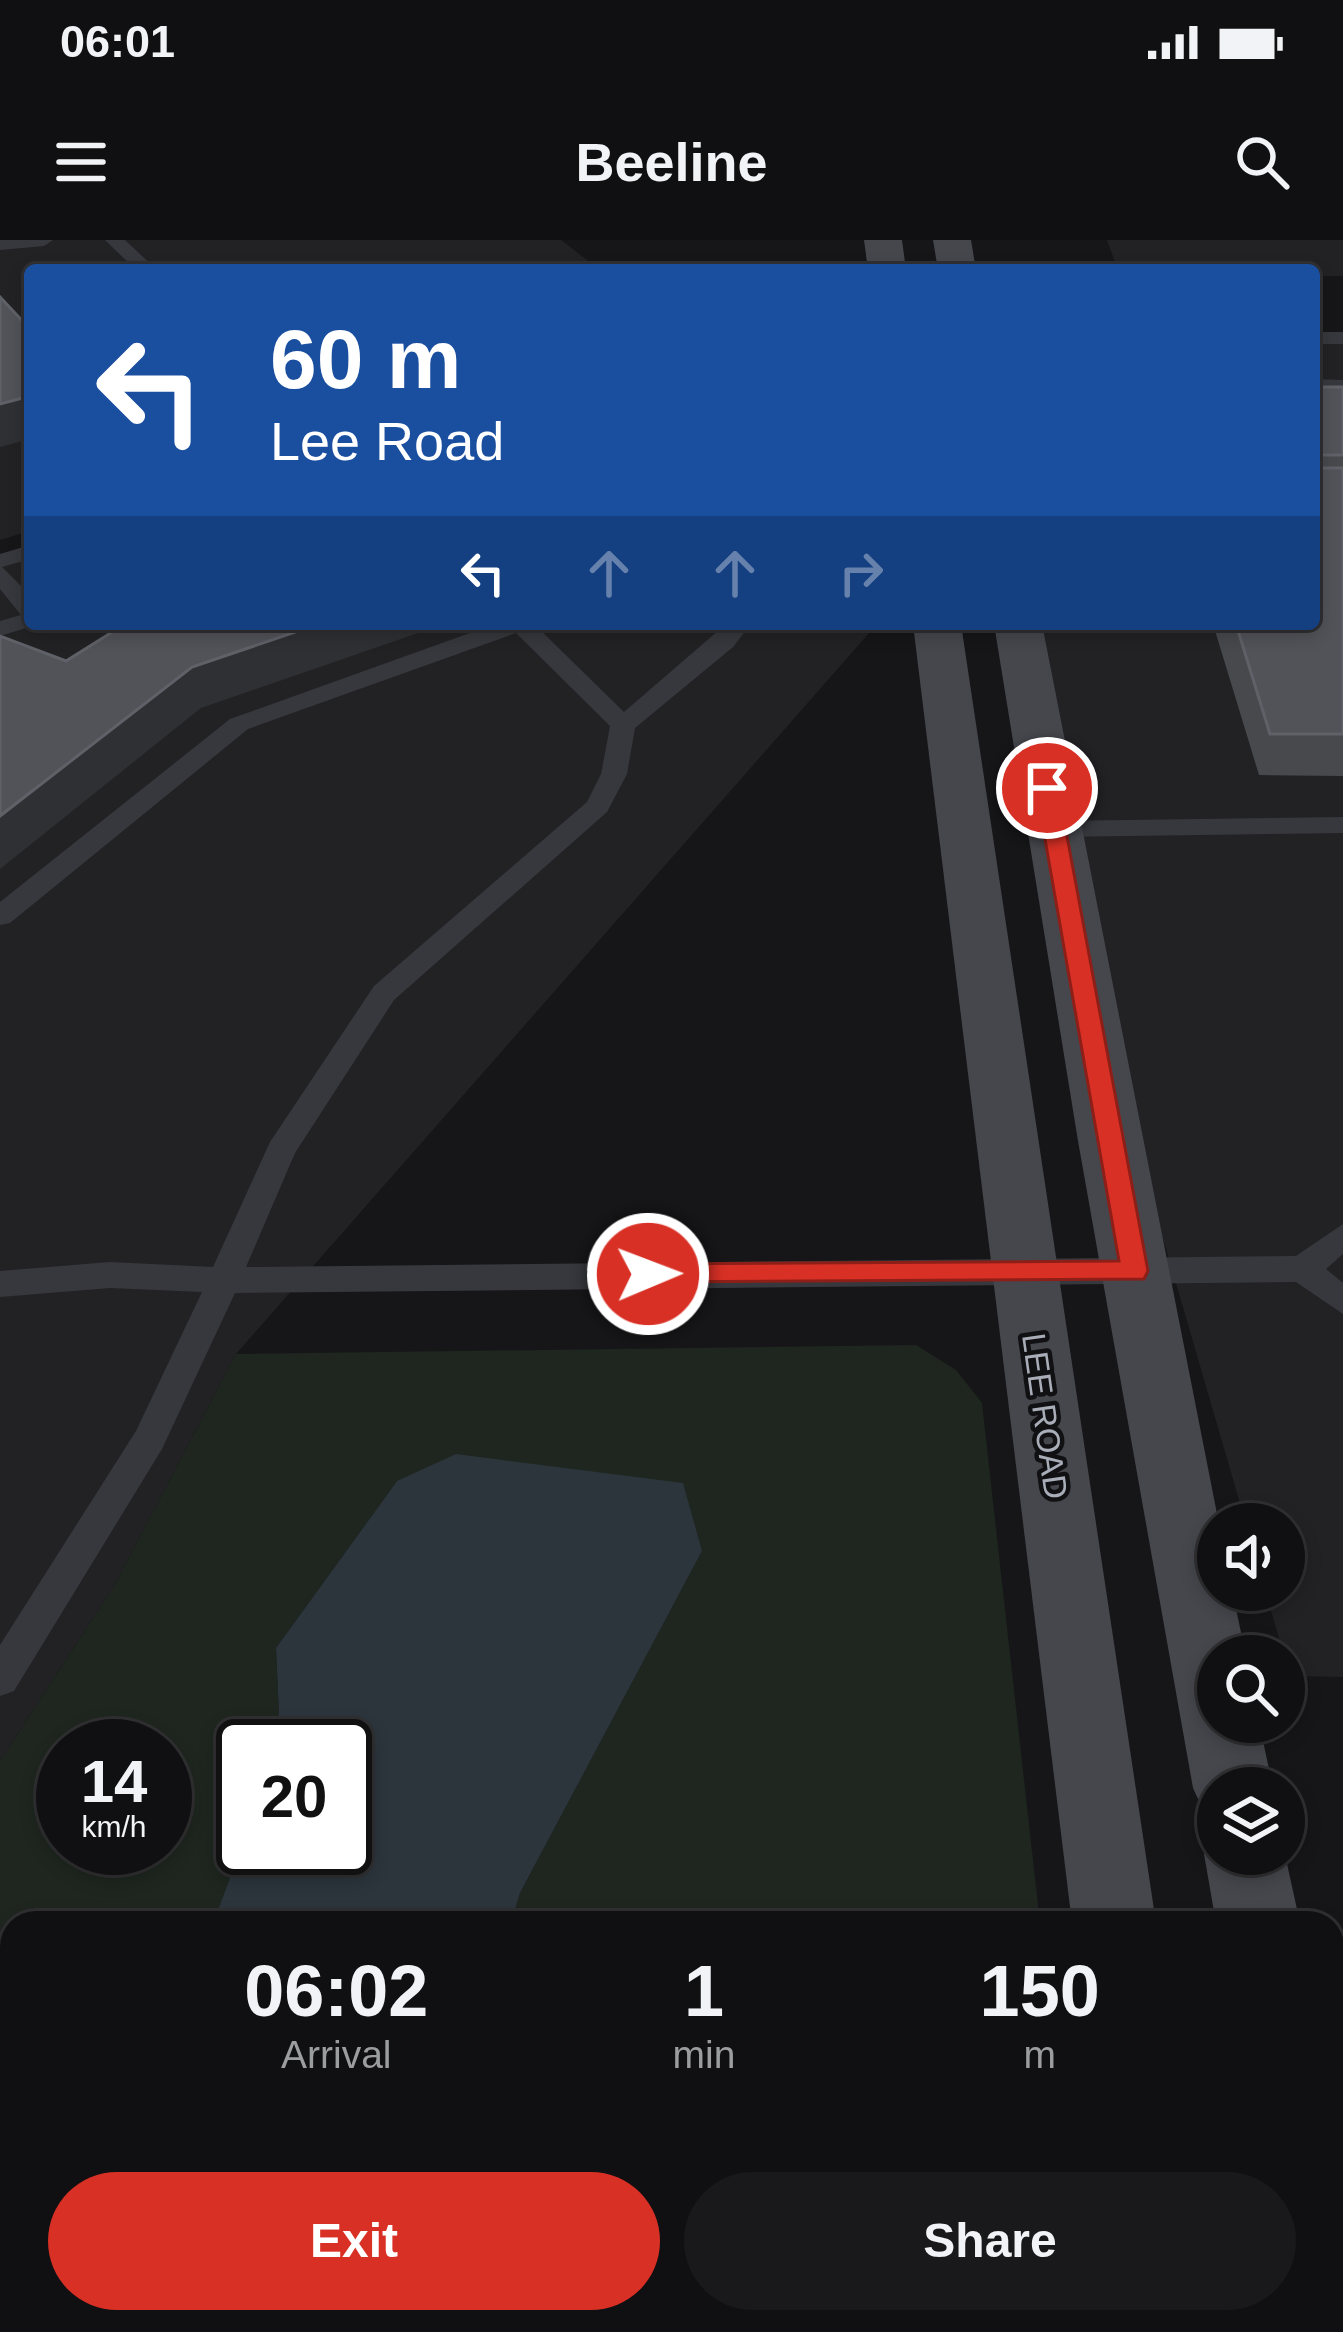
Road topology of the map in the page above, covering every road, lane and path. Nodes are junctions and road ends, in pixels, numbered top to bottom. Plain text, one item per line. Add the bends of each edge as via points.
1 (114, 240) edge
2 (0, 244) edge
3 (31, 248) edge
4 (140, 264) edge
5 (0, 574) edge
6 (24, 603) edge
7 (502, 630) edge
8 (525, 630) edge
9 (734, 630) edge
10 (938, 630) edge
11 (1019, 630) edge
12 (622, 725) junction
13 (1343, 825) edge
14 (1054, 829) junction
15 (0, 916) edge
16 (1343, 1236) edge
17 (1024, 1269) junction
18 (1303, 1269) junction
19 (1135, 1271) junction
20 (224, 1280) junction
21 (0, 1284) edge
22 (1343, 1300) edge
23 (1204, 1635) edge
24 (0, 1679) edge
25 (1249, 1875) edge
26 (1112, 1911) edge
27 (1256, 1911) edge

1 - 4 lane
2 - 3 lane
5 - 6 lane
7 - 15 lane via 239,724
8 - 12 lane
9 - 12 lane
10 - 17 street, LEE ROAD
11 - 14 street
12 - 20 lane via 614,774 598,806 384,993 281,1150
13 - 14 lane
14 - 19 street
16 - 18 lane
17 - 19 lane
17 - 20 lane
17 - 26 street, LEE ROAD
18 - 19 lane
18 - 22 lane
19 - 23 street
20 - 21 lane via 110,1275
20 - 24 lane via 150,1439
25 - 27 street

